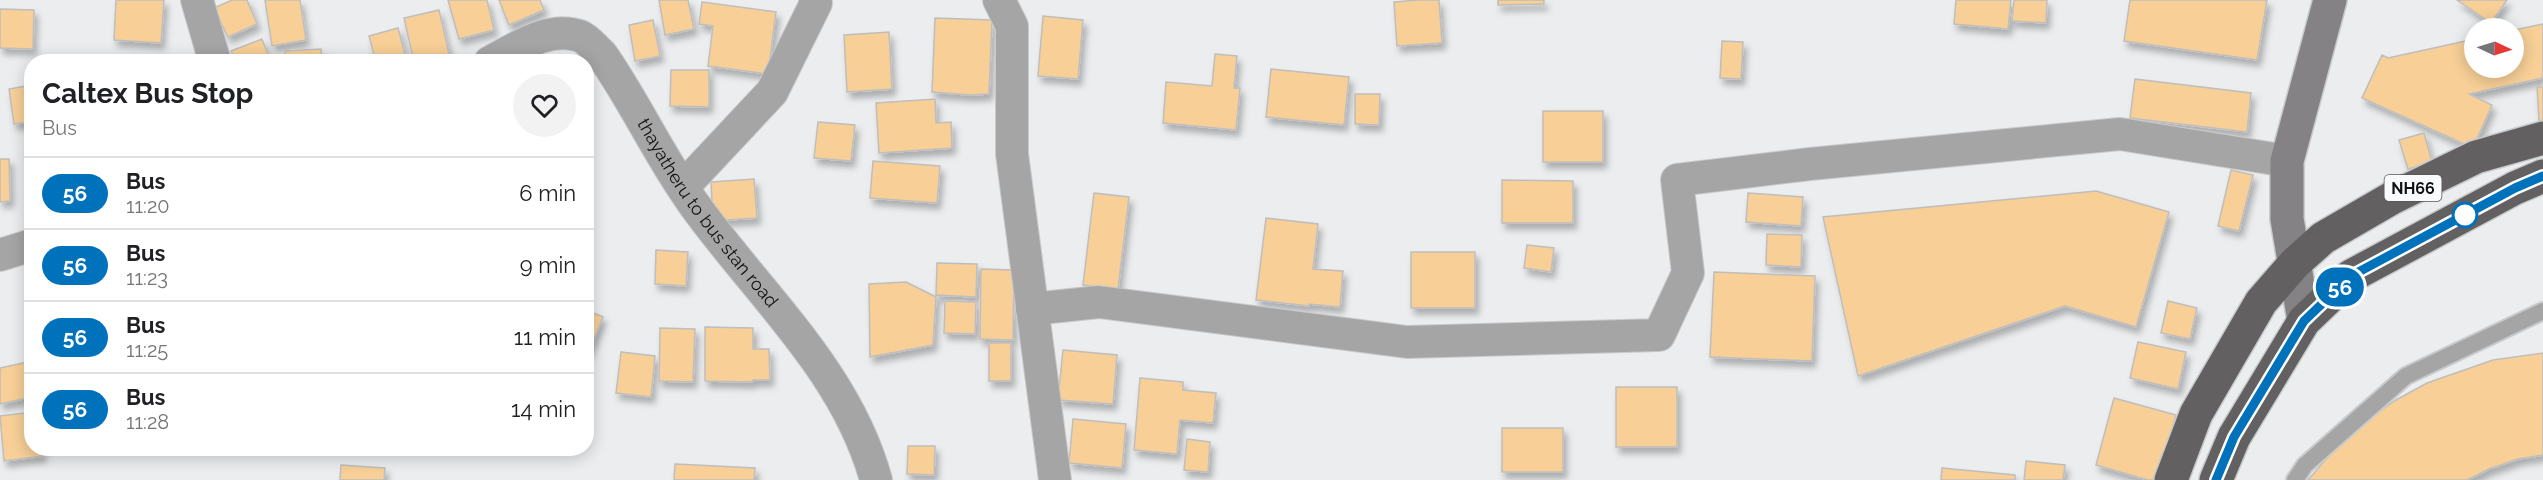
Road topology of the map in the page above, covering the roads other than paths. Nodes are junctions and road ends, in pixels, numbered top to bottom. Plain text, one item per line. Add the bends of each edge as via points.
1 (197, 0) edge
2 (999, 0) edge
3 (2330, 0) edge
4 (819, 1) edge
5 (213, 54) edge
6 (507, 54) edge
7 (2543, 138) edge
8 (2287, 161) junction
9 (2543, 176) edge
10 (683, 187) junction
11 (24, 248) edge
12 (0, 255) edge
13 (2295, 263) junction
14 (1032, 309) junction
15 (2543, 311) edge
16 (2304, 321) junction
17 (876, 480) edge
18 (1055, 480) edge
19 (2171, 480) edge
20 (2216, 480) edge
21 (2295, 480) edge

1 - 5 street
2 - 14 street via 1012,26 1012,154
3 - 8 main road
4 - 10 street via 772,92
6 - 10 street, thayatheru to bus stan road via 559,32 582,37 616,75
7 - 13 highway, NH66 via 2476,156 2392,198 2323,238
8 - 13 main road via 2287,219
8 - 14 street via 2120,135 1677,180 1688,273 1659,335 1407,342 1099,303
9 - 16 highway, NH66 via 2351,276
10 - 17 street, thayatheru to bus stan road via 830,376 869,456
11 - 12 street
13 - 16 main road
13 - 19 highway, NH66 via 2261,302 2196,414
14 - 18 street
15 - 21 lane via 2406,376 2305,465
16 - 20 highway, NH66 via 2234,437

